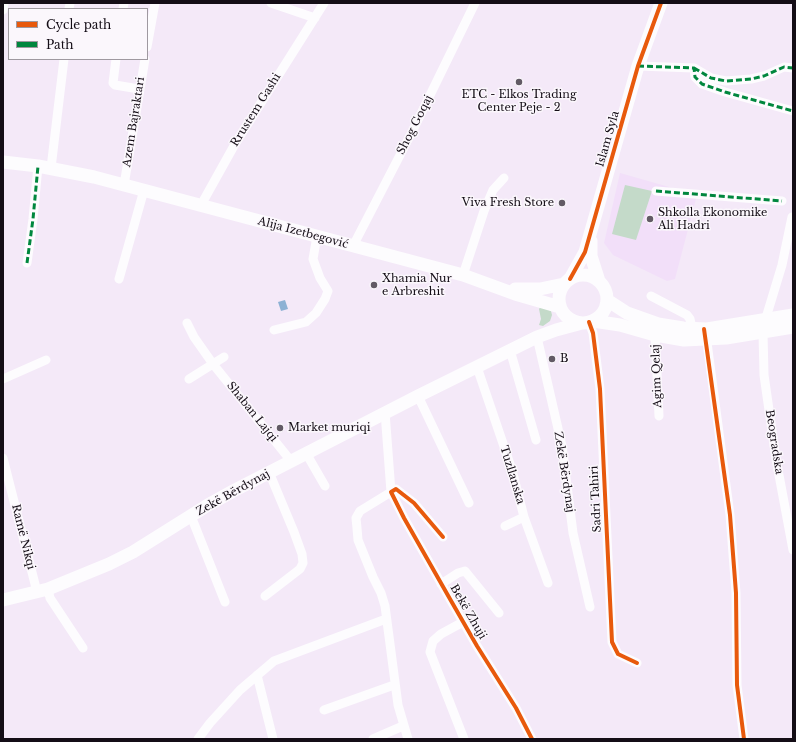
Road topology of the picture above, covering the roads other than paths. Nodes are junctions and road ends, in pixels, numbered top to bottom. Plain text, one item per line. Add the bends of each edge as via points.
1 (4, 3) edge
2 (155, 3) edge
3 (271, 3) edge
4 (324, 3) edge
5 (474, 3) edge
6 (661, 3) edge
7 (3, 10) edge
8 (315, 18) junction
9 (148, 42) edge
10 (64, 60) edge
11 (116, 60) edge
12 (145, 60) edge
13 (638, 66) junction
14 (694, 68) junction
15 (793, 68) edge
16 (139, 89) junction
17 (793, 111) edge
18 (3, 162) edge
19 (38, 166) junction
20 (51, 168) junction
21 (504, 178) dead end
22 (124, 185) junction
23 (144, 190) junction
24 (656, 191) dead end
25 (782, 201) dead end
26 (201, 206) junction
27 (792, 217) edge
28 (591, 231) junction
29 (317, 236) junction
30 (353, 246) junction
31 (27, 263) dead end
32 (463, 275) junction
33 (119, 279) dead end
34 (567, 281) junction
35 (599, 281) junction
36 (503, 289) junction
37 (651, 296) dead end
38 (607, 300) junction
39 (561, 309) junction
40 (793, 315) edge
41 (588, 322) junction
42 (187, 323) dead end
43 (764, 327) junction
44 (793, 327) edge
45 (274, 330) dead end
46 (701, 332) junction
47 (655, 335) junction
48 (537, 337) junction
49 (510, 350) junction
50 (224, 357) dead end
51 (46, 360) dead end
52 (213, 364) junction
53 (477, 367) junction
54 (3, 379) edge
55 (189, 379) dead end
56 (418, 396) junction
57 (385, 412) junction
58 (659, 416) dead end
59 (536, 440) dead end
60 (306, 453) junction
61 (3, 458) edge
62 (291, 461) junction
63 (269, 472) junction
64 (325, 486) dead end
65 (391, 492) junction
66 (469, 503) dead end
67 (190, 516) junction
68 (524, 517) junction
69 (505, 526) dead end
70 (443, 537) dead end
71 (793, 550) edge
72 (548, 583) dead end
73 (441, 584) junction
74 (42, 590) junction
75 (265, 596) dead end
76 (3, 600) edge
77 (225, 602) dead end
78 (590, 607) dead end
79 (498, 613) dead end
80 (386, 619) junction
81 (463, 622) junction
82 (82, 648) dead end
83 (637, 663) dead end
84 (257, 675) junction
85 (394, 685) junction
86 (324, 710) dead end
87 (403, 726) junction
88 (198, 739) edge
89 (273, 739) edge
90 (373, 739) edge
91 (408, 739) edge
92 (464, 739) edge
93 (532, 739) edge
94 (744, 739) edge

1 - 7 street
2 - 9 street
3 - 8 street
4 - 8 street, Rrustem Gashi
5 - 30 street, Shog Goqaj via 413,130
6 - 13 main road, Islam Syla
8 - 26 street, Rrustem Gashi via 235,144
10 - 20 street
11 - 16 street via 113,83
12 - 16 street, Azem Bajraktari
13 - 14 street
13 - 28 main road, Islam Syla
14 - 15 street via 711,78 726,81 764,76 784,67
14 - 17 street via 695,77 702,84
16 - 22 street, Azem Bajraktari
18 - 19 main road, Alija Izetbegović
19 - 20 main road, Alija Izetbegović
19 - 31 street
20 - 22 main road, Alija Izetbegović
21 - 32 street via 493,190 484,211
22 - 23 main road, Alija Izetbegović
23 - 26 main road, Alija Izetbegović
23 - 33 street
24 - 25 street
26 - 29 main road, Alija Izetbegović
27 - 43 street via 782,265
28 - 34 main road, Islam Syla via 585,252
28 - 35 main road, Islam Syla via 591,256
29 - 30 main road, Alija Izetbegović
29 - 45 street via 313,259 328,291 325,300 306,322
30 - 32 main road, Alija Izetbegović
32 - 36 main road, Alija Izetbegović
34 - 35 main road via 585,275
34 - 36 main road, Alija Izetbegović via 540,289
34 - 39 main road via 559,299
35 - 38 main road
36 - 39 main road, Alija Izetbegović
37 - 46 street via 687,315
38 - 41 main road via 604,311
38 - 46 main road, Agim Qelaj via 627,313 658,324
39 - 41 main road via 568,318
39 - 48 main road, Zekë Bërdynaj via 549,327
40 - 43 main road, Agim Qelaj
41 - 47 main road, Agim Qelaj via 620,325
41 - 48 main road, Zekë Bërdynaj
41 - 83 street, Sadri Tahiri via 593,333 600,389 612,642 618,654
42 - 52 street, Shaban Lajqi
43 - 44 main road, Agim Qelaj
43 - 46 main road, Agim Qelaj
43 - 71 street, Beogradska via 764,375 776,460
46 - 47 main road, Agim Qelaj via 684,340
46 - 94 street via 730,515 736,601 737,685
47 - 58 street, Agim Qelaj
48 - 49 main road, Zekë Bërdynaj
48 - 78 street, Zekë Bërdynaj via 562,446 573,533
49 - 53 main road, Zekë Bërdynaj
49 - 59 street
50 - 52 street
51 - 54 street
52 - 55 street
52 - 62 street, Shaban Lajqi
53 - 56 main road, Zekë Bërdynaj
53 - 68 street, Tuzllanska via 512,470
56 - 57 main road, Zekë Bërdynaj
56 - 66 street
57 - 60 main road, Zekë Bërdynaj
57 - 65 street, Bekë Zhuji
60 - 62 main road, Zekë Bërdynaj
60 - 64 street
61 - 74 street, Ramë Nikqi
62 - 63 main road, Zekë Bërdynaj
63 - 67 main road, Zekë Bërdynaj
63 - 75 street via 294,532 303,563 300,569
65 - 70 street via 396,489 414,503
65 - 73 street, Bekë Zhuji
65 - 80 street via 360,511 356,518 358,540 381,593
67 - 74 main road, Zekë Bërdynaj via 133,552
67 - 77 street
68 - 69 street
68 - 72 street, Tuzllanska
73 - 79 street via 465,571
73 - 81 street, Bekë Zhuji
74 - 76 main road, Zekë Bërdynaj
74 - 82 street via 50,598
80 - 84 street via 284,656
80 - 85 street
81 - 92 street via 433,641 430,652
81 - 93 street, Bekë Zhuji
84 - 88 street via 210,723
84 - 89 street
85 - 86 street
85 - 87 street
87 - 90 street
87 - 91 street

